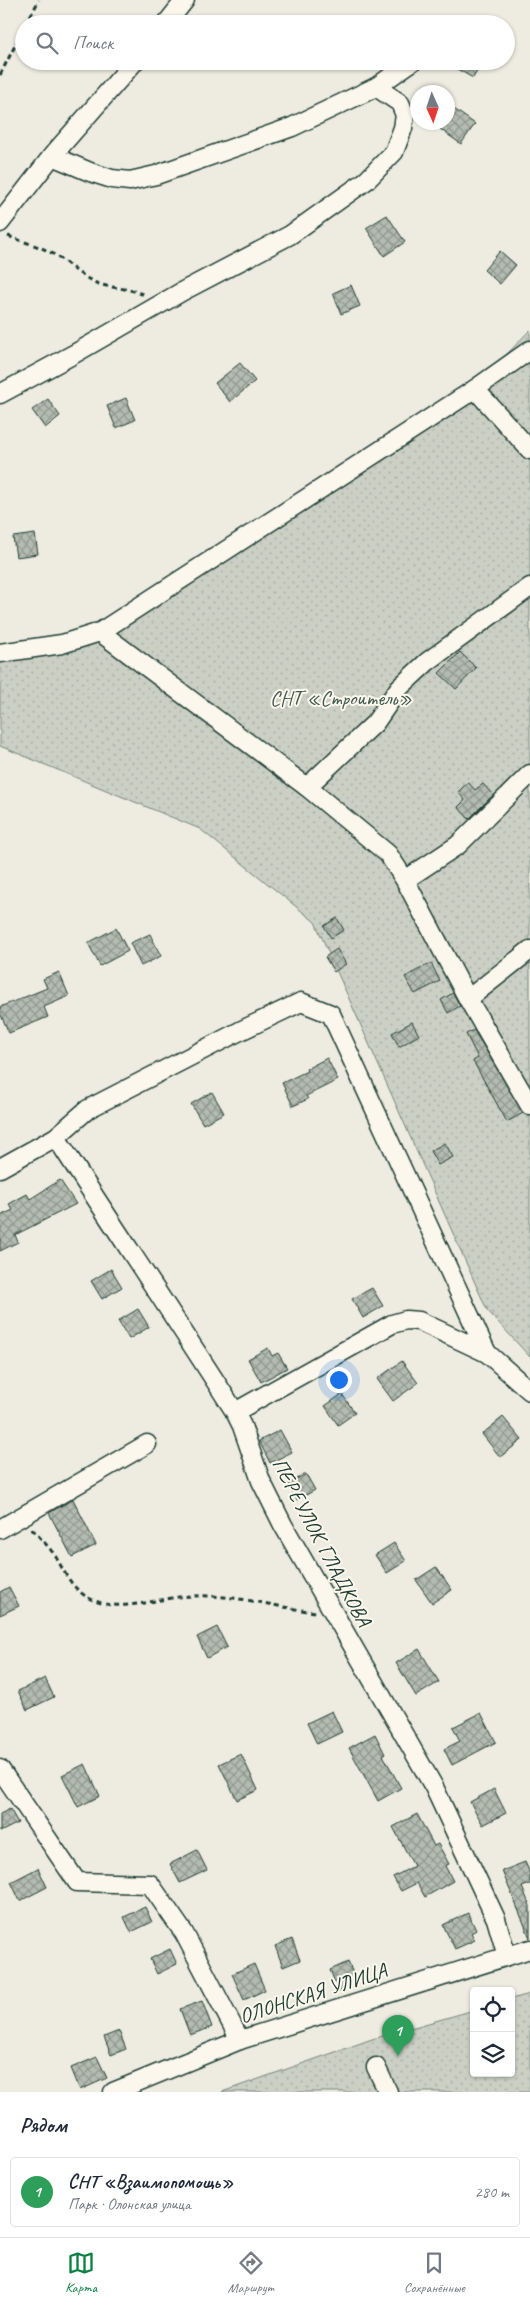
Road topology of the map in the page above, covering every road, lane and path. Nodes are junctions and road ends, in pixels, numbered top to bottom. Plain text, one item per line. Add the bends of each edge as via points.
1 (39, 0) edge
2 (185, 0) edge
3 (31, 15) edge
4 (173, 15) edge
5 (15, 46) edge
6 (127, 70) edge
7 (400, 70) edge
8 (0, 75) edge
9 (376, 87) junction
10 (52, 156) junction
11 (3, 229) edge
12 (160, 304) junction
13 (530, 350) edge
14 (475, 389) junction
15 (0, 394) edge
16 (530, 450) edge
17 (530, 587) edge
18 (100, 632) junction
19 (0, 654) edge
20 (530, 774) edge
21 (307, 787) junction
22 (405, 880) junction
23 (530, 950) edge
24 (468, 999) junction
25 (530, 1106) edge
26 (56, 1137) junction
27 (0, 1168) edge
28 (487, 1353) junction
29 (530, 1391) edge
30 (234, 1412) junction
31 (148, 1444) dead end
32 (0, 1528) edge
33 (26, 1529) dead end
34 (334, 1614) junction
35 (0, 1769) edge
36 (530, 1949) edge
37 (507, 1956) junction
38 (240, 2040) junction
39 (376, 2067) dead end
40 (113, 2092) edge
41 (388, 2092) edge

1 - 3 path
2 - 4 street
5 - 8 path
6 - 10 street
7 - 9 street
9 - 10 street via 292,127 156,175 130,181 90,172
9 - 12 street via 400,103 405,115 394,152 367,180 290,235
10 - 11 street
11 - 12 path via 52,253 81,276 98,284 142,293
12 - 15 street
13 - 14 street
14 - 16 street
14 - 18 street
17 - 21 street via 427,662 399,688 375,723
18 - 19 street via 62,644
18 - 21 street
20 - 22 street via 458,845
21 - 22 street via 388,854
22 - 24 street
23 - 24 street
24 - 25 street
26 - 27 street
26 - 28 street via 88,1109 301,1002 331,1014
26 - 30 street, ПЕРЕУЛОК ГЛАДКОВА
28 - 29 street
28 - 30 street via 419,1321 406,1320 392,1324
30 - 34 street, ПЕРЕУЛОК ГЛАДКОВА via 261,1482
31 - 32 street
33 - 34 path via 34,1531 53,1553 69,1582 92,1600 114,1605 213,1595
34 - 37 street, ПЕРЕУЛОК ГЛАДКОВА via 434,1787 496,1919
35 - 38 street via 77,1882 150,1884 184,1933
36 - 37 street, ОЛОНСКАЯ УЛИЦА
37 - 38 street, ОЛОНСКАЯ УЛИЦА
38 - 40 street, ОЛОНСКАЯ УЛИЦА
39 - 41 street

